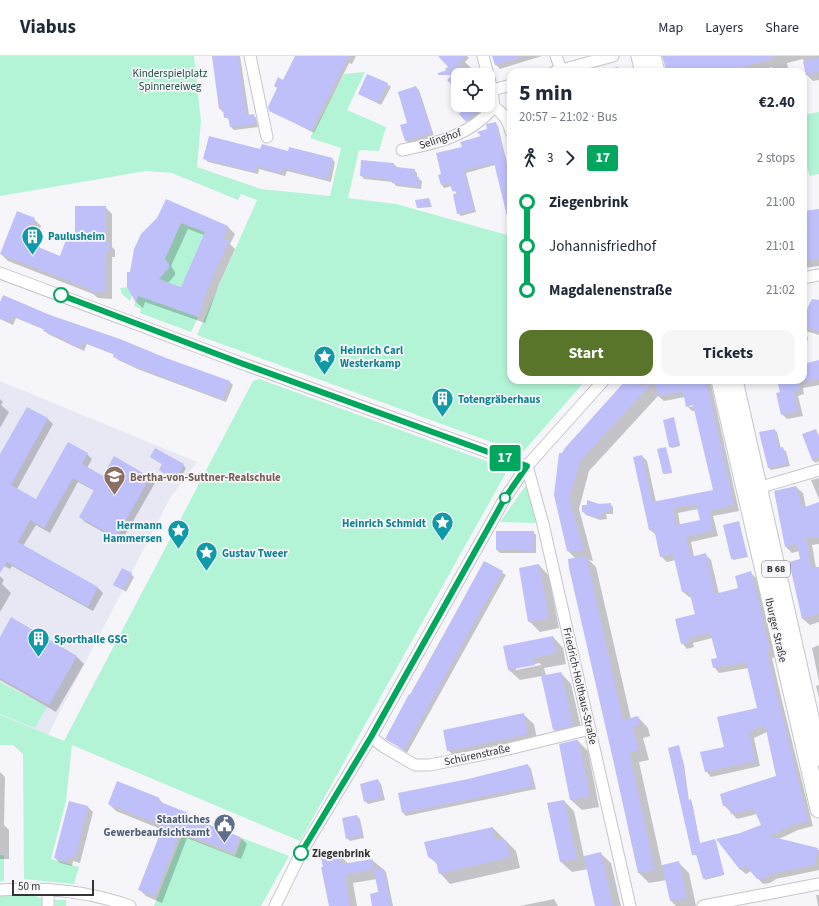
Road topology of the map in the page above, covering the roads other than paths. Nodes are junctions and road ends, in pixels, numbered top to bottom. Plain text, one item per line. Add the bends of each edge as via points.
1 (250, 56) edge
2 (483, 56) edge
3 (556, 56) edge
4 (613, 56) edge
5 (640, 56) edge
6 (652, 56) edge
7 (486, 68) edge
8 (557, 68) edge
9 (568, 68) edge
10 (643, 68) edge
11 (655, 68) edge
12 (507, 86) edge
13 (495, 89) edge
14 (495, 108) edge
15 (489, 112) edge
16 (507, 118) edge
17 (267, 137) dead end
18 (402, 150) dead end
19 (0, 273) edge
20 (819, 275) edge
21 (807, 277) edge
22 (600, 384) edge
23 (721, 384) edge
24 (735, 384) edge
25 (527, 466) junction
26 (819, 470) edge
27 (758, 488) junction
28 (590, 729) junction
29 (371, 737) junction
30 (819, 757) edge
31 (819, 808) edge
32 (819, 884) edge
33 (48, 889) junction
34 (0, 890) edge
35 (48, 906) edge
36 (130, 906) edge
37 (275, 906) edge
38 (630, 906) edge
39 (703, 906) edge

1 - 17 street
2 - 7 street
3 - 8 street
4 - 9 street
5 - 10 main road
6 - 11 main road
12 - 13 street
14 - 16 street
15 - 18 street, Selinghof via 460,134
19 - 25 street
20 - 21 street
22 - 25 street
23 - 31 main road, Iburger Straße / B 68
24 - 27 main road, Iburger Straße / B 68
25 - 28 street, Friedrich-Holthaus-Straße via 543,524
25 - 29 street via 493,518
26 - 27 street
27 - 30 main road, Iburger Straße / B 68
28 - 29 street, Schürenstraße via 430,765 415,765
28 - 38 street, Friedrich-Holthaus-Straße
29 - 37 street via 301,853
32 - 39 street
33 - 34 street
33 - 35 street
33 - 36 street via 90,895

